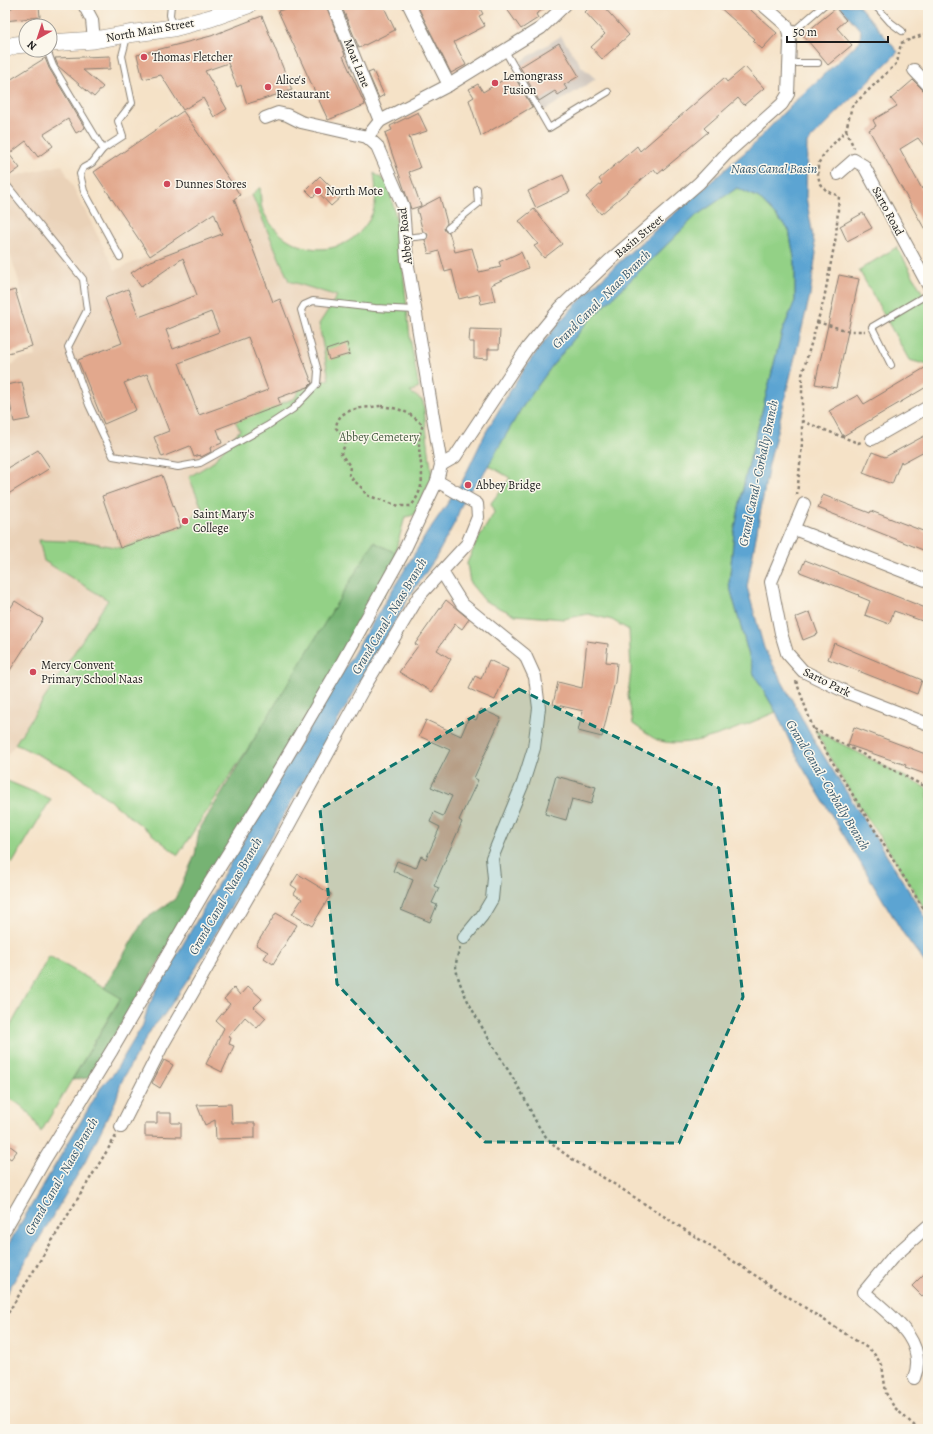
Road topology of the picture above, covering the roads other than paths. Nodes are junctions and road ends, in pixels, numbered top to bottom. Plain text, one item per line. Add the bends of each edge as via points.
1 (84, 5) edge
2 (171, 5) edge
3 (248, 5) edge
4 (334, 5) edge
5 (408, 5) edge
6 (565, 5) edge
7 (763, 5) edge
8 (824, 5) edge
9 (875, 5) edge
10 (173, 28) junction
11 (788, 30) junction
12 (902, 31) dead end
13 (128, 34) junction
14 (94, 40) junction
15 (58, 42) edge
16 (18, 45) edge
17 (5, 49) edge
18 (504, 50) junction
19 (50, 58) edge
20 (818, 63) dead end
21 (788, 64) junction
22 (914, 70) dead end
23 (449, 84) junction
24 (928, 85) edge
25 (608, 92) dead end
26 (265, 118) dead end
27 (380, 121) junction
28 (368, 137) junction
29 (103, 149) junction
30 (838, 174) dead end
31 (5, 183) edge
32 (477, 189) dead end
33 (448, 228) dead end
34 (424, 236) dead end
35 (405, 238) junction
36 (120, 257) dead end
37 (928, 285) edge
38 (928, 294) edge
39 (416, 310) junction
40 (891, 365) dead end
41 (928, 407) edge
42 (872, 439) road end
43 (441, 465) junction
44 (442, 484) junction
45 (804, 504) dead end
46 (794, 529) junction
47 (442, 572) junction
48 (928, 581) edge
49 (928, 724) edge
50 (464, 938) road end
51 (121, 1127) road end
52 (928, 1226) edge
53 (5, 1229) edge
54 (914, 1378) dead end

1 - 14 street via 92,20
2 - 10 lane
3 - 10 main road, North Main Street
4 - 27 street, Moat Lane
5 - 23 street
6 - 18 street via 540,28
7 - 11 street via 786,25
8 - 11 lane via 796,29
9 - 12 lane
10 - 13 main road, North Main Street
11 - 21 street, Basin Street
13 - 14 main road, North Main Street
13 - 29 lane via 122,56 132,103 118,120 123,136
14 - 15 main road, North Main Street
16 - 17 main road
18 - 23 street
18 - 25 lane via 549,128
19 - 29 lane
20 - 21 lane
21 - 43 street, Basin Street via 788,94 782,104 726,154 699,183 561,306 528,347 455,457
22 - 24 street
23 - 27 street
26 - 28 street via 278,113 300,122
27 - 28 street
28 - 35 street, Abbey Road via 377,146 403,206
29 - 36 lane via 80,174 84,191
30 - 37 street, Sarto Road via 854,160 864,166
31 - 39 lane via 83,279 87,310 68,347 89,405 113,456 178,467 200,463 267,426 293,408 317,384 318,371 301,310 304,305 313,301
32 - 33 lane via 478,204
34 - 35 lane
35 - 39 street, Abbey Road
38 - 40 lane via 872,327
39 - 43 street, Abbey Road
41 - 42 street
43 - 44 street, Abbey Road
44 - 47 street via 477,504 478,518 467,544
44 - 53 street, Abbey Road via 417,517 403,553 336,673
45 - 46 street, Sarto Park
46 - 48 street
46 - 49 street, Sarto Park via 771,582 787,653 803,671 848,693
47 - 50 street via 462,604 525,655 535,677 539,708 534,748 513,809 492,858 492,899
47 - 51 street via 419,596 362,691 275,850 163,1044
52 - 54 street via 892,1258 863,1295 907,1332 918,1358

